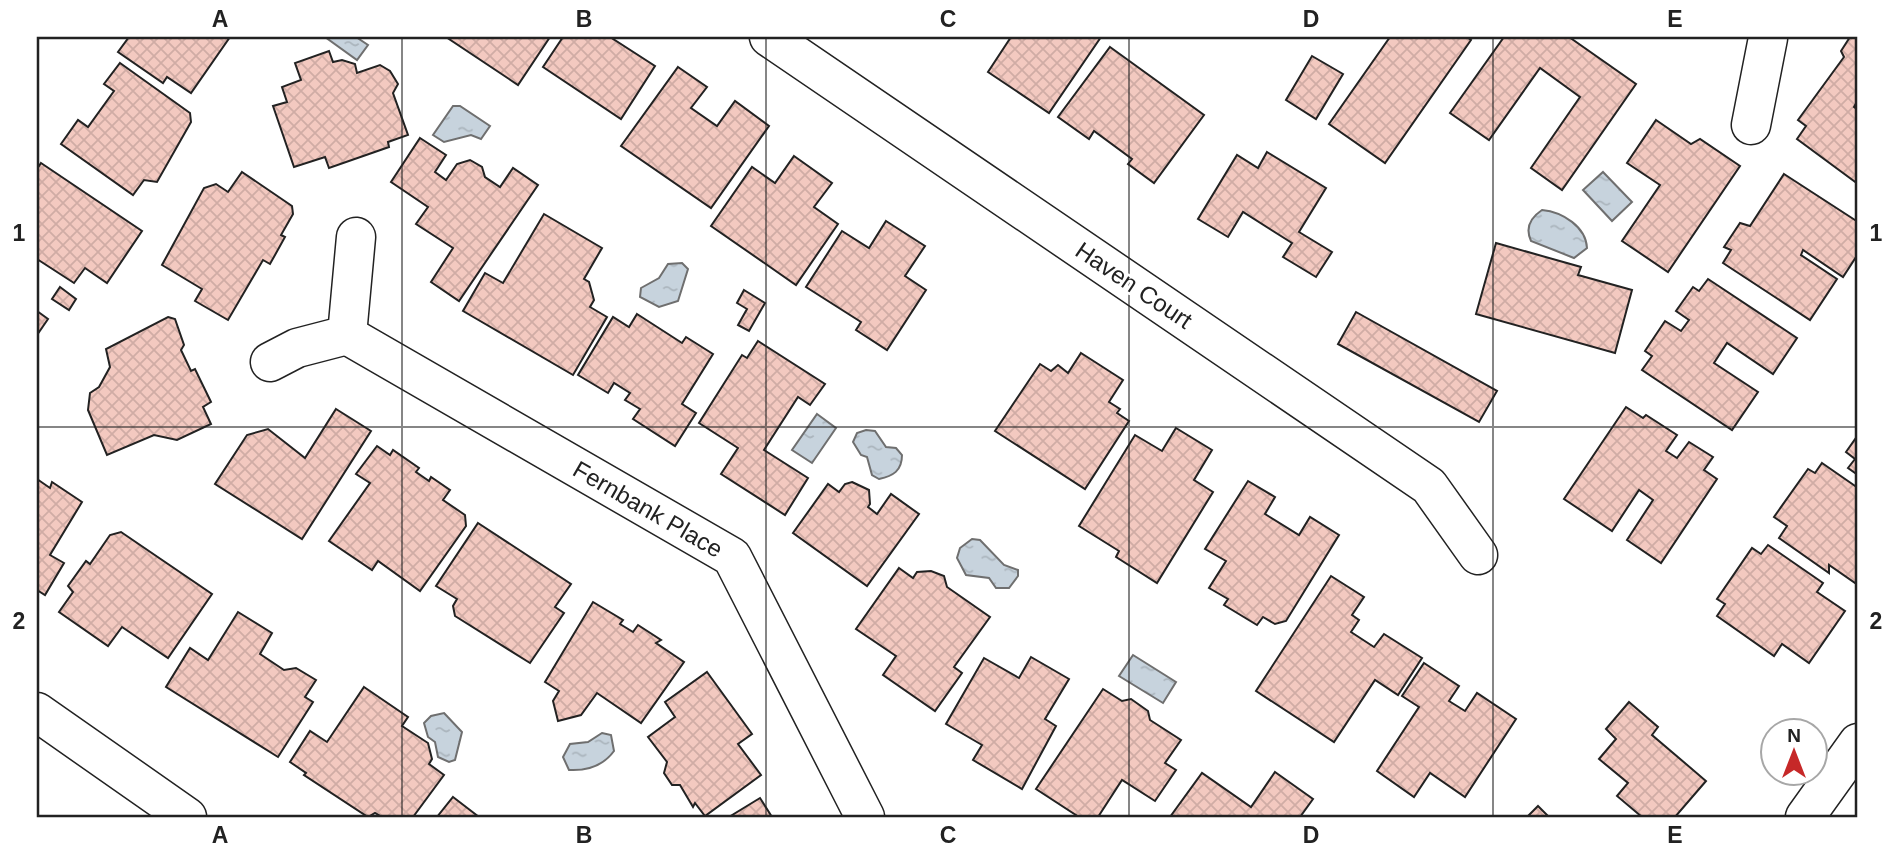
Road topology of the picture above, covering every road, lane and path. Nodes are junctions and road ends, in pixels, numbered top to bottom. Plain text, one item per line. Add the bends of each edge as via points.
1 (769, 37) edge
2 (1765, 37) edge
3 (1751, 125) dead end
4 (356, 237) dead end
5 (347, 335) junction
6 (270, 362) dead end
7 (1478, 555) dead end
8 (37, 712) edge
9 (1854, 758) edge
10 (187, 817) edge
11 (865, 817) edge
12 (1805, 817) edge

1 - 7 street, Haven Court via 1429,486
2 - 3 street
4 - 5 street
5 - 6 street via 297,348
5 - 11 street, Fernbank Place via 732,558
8 - 10 street
9 - 12 street

